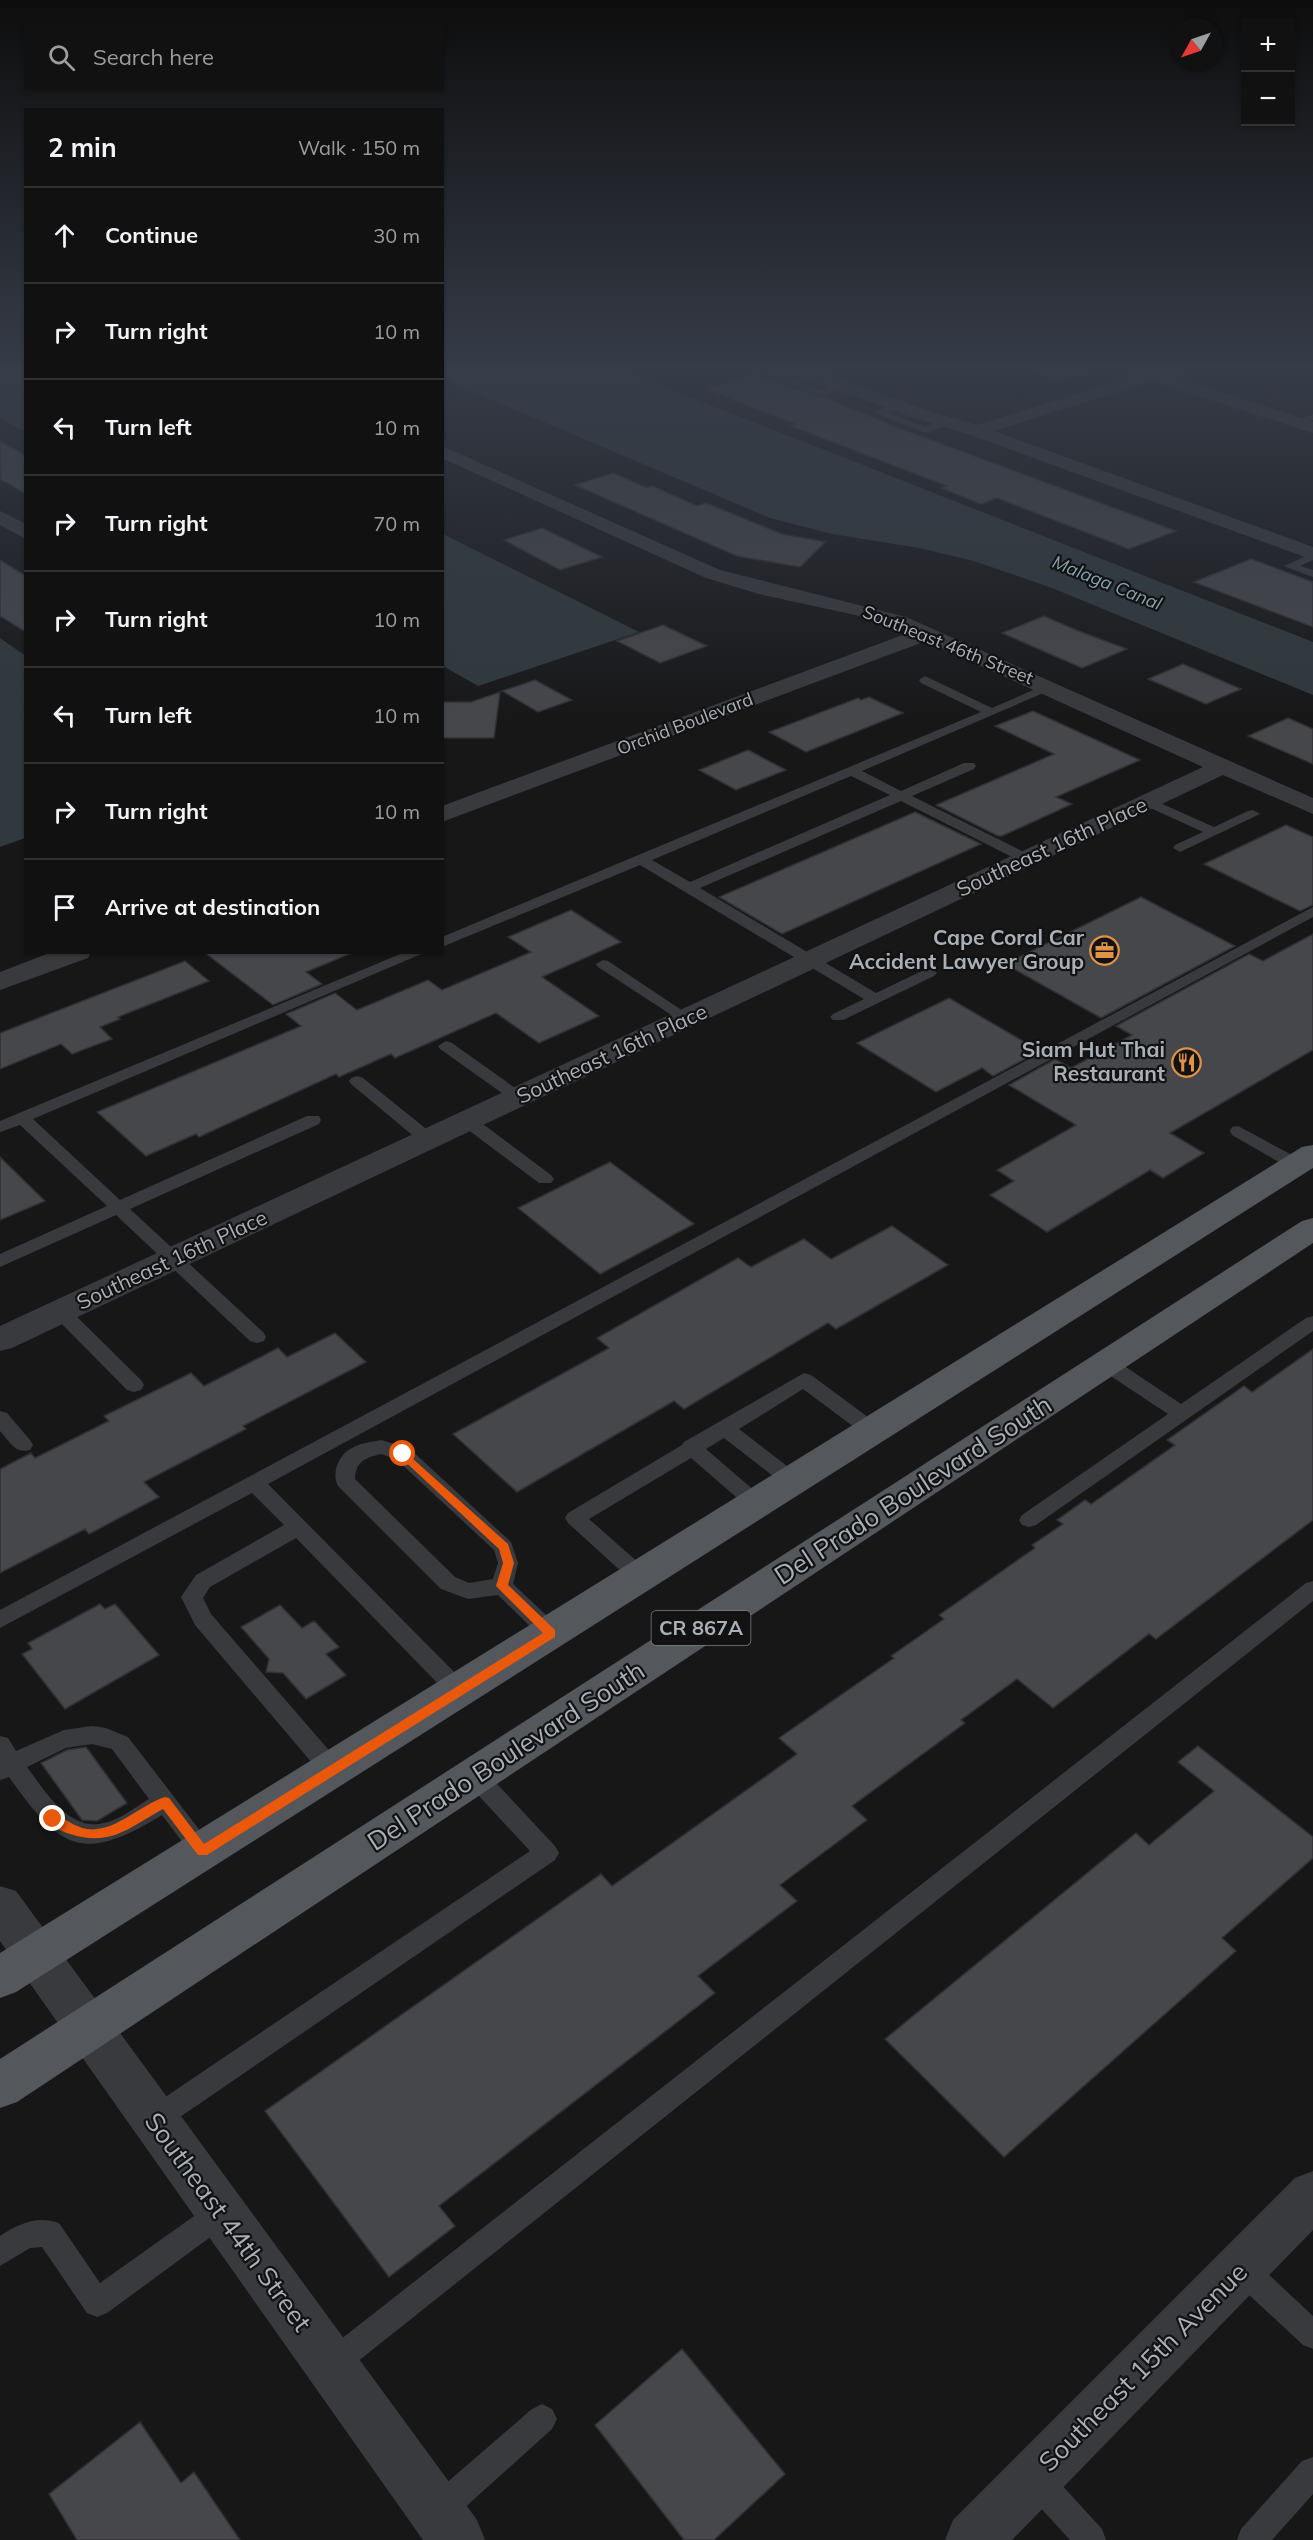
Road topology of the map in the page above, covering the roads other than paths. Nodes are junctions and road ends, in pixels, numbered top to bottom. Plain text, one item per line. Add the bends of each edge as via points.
1 (516, 485) edge
2 (1122, 485) edge
3 (0, 517) edge
4 (24, 532) edge
5 (1313, 555) edge
6 (1313, 574) edge
7 (899, 621) junction
8 (927, 633) junction
9 (925, 680) dead end
10 (1049, 688) junction
11 (991, 712) junction
12 (969, 766) dead end
13 (1224, 766) junction
14 (852, 771) junction
15 (902, 796) junction
16 (444, 797) edge
17 (444, 797) edge
18 (1149, 802) junction
19 (1313, 807) edge
20 (1253, 813) dead end
21 (1213, 832) junction
22 (1180, 848) dead end
23 (1027, 859) junction
24 (642, 860) junction
25 (689, 888) junction
26 (1313, 911) edge
27 (444, 942) edge
28 (24, 949) edge
29 (73, 954) edge
30 (414, 954) edge
31 (0, 958) edge
32 (811, 960) junction
33 (603, 964) dead end
34 (929, 973) dead end
35 (0, 982) edge
36 (875, 999) junction
37 (838, 1017) dead end
38 (687, 1019) junction
39 (446, 1046) dead end
40 (357, 1081) dead end
41 (519, 1098) junction
42 (22, 1118) junction
43 (313, 1120) dead end
44 (469, 1122) junction
45 (0, 1127) edge
46 (1238, 1131) dead end
47 (429, 1140) junction
48 (1305, 1160) edge
49 (545, 1179) dead end
50 (118, 1207) junction
51 (1313, 1228) edge
52 (174, 1260) junction
53 (0, 1261) edge
54 (61, 1312) junction
55 (1313, 1322) edge
56 (257, 1337) dead end
57 (0, 1340) edge
58 (1107, 1364) junction
59 (134, 1385) dead end
60 (1182, 1414) junction
61 (0, 1418) edge
62 (724, 1429) junction
63 (873, 1431) junction
64 (339, 1437) junction
65 (23, 1445) dead end
66 (691, 1447) junction
67 (357, 1454) junction
68 (793, 1482) junction
69 (255, 1483) junction
70 (757, 1504) junction
71 (1029, 1520) dead end
72 (298, 1527) junction
73 (641, 1577) junction
74 (502, 1586) junction
75 (1313, 1589) edge
76 (0, 1620) edge
77 (551, 1633) junction
78 (459, 1691) junction
79 (4, 1760) edge
80 (332, 1770) junction
81 (475, 1776) junction
82 (165, 1802) junction
83 (203, 1852) junction
84 (0, 1905) edge
85 (18, 1967) edge
86 (89, 2028) junction
87 (0, 2086) edge
88 (154, 2120) junction
89 (1313, 2195) edge
90 (222, 2212) junction
91 (0, 2252) edge
92 (1241, 2268) junction
93 (1313, 2335) edge
94 (331, 2365) junction
95 (542, 2419) dead end
96 (1313, 2472) edge
97 (1034, 2477) junction
98 (447, 2526) edge
99 (973, 2540) edge
100 (1091, 2540) edge
101 (1252, 2540) edge

1 - 7 street, Southeast 46th Street via 713,574 865,609
2 - 5 street
3 - 4 street
5 - 6 lane via 1290,566
7 - 8 street, Southeast 46th Street
7 - 16 street, Orchid Boulevard
8 - 10 street, Southeast 46th Street
8 - 17 street, Orchid Boulevard via 467,806
9 - 11 lane
10 - 11 lane
10 - 13 street, Southeast 46th Street
11 - 14 lane
12 - 15 lane
13 - 18 street, Southeast 16th Place
13 - 19 street, Southeast 46th Street
14 - 15 lane
14 - 24 lane
15 - 23 lane
15 - 25 lane
18 - 21 lane
18 - 23 street, Southeast 16th Place
20 - 21 lane
21 - 22 lane
23 - 32 street, Southeast 16th Place
24 - 25 lane
24 - 27 lane
25 - 32 lane
26 - 64 lane
28 - 31 street
29 - 35 street
30 - 42 lane
32 - 36 lane
32 - 38 street, Southeast 16th Place
33 - 38 lane
34 - 36 lane
36 - 37 lane
38 - 41 street, Southeast 16th Place
39 - 41 lane
40 - 47 lane
41 - 44 street, Southeast 16th Place
42 - 45 lane
42 - 50 lane
43 - 50 lane
44 - 47 street, Southeast 16th Place
44 - 49 lane
46 - 48 lane
47 - 52 street, Southeast 16th Place
48 - 63 main road
50 - 52 lane
50 - 53 lane
51 - 58 main road, Del Prado Boulevard South / CR 867A
52 - 54 street, Southeast 16th Place
52 - 56 lane
54 - 57 street, Southeast 16th Place
54 - 59 lane
55 - 60 lane
58 - 60 lane
58 - 81 main road, Del Prado Boulevard South / CR 867A
60 - 71 lane
61 - 65 lane
62 - 63 lane via 804,1380
62 - 66 lane
62 - 68 lane
63 - 68 main road
64 - 67 lane
64 - 69 lane
66 - 70 lane
66 - 73 lane via 575,1518
67 - 74 lane via 381,1447 403,1454 429,1477 504,1547 508,1563
67 - 74 lane via 346,1466 345,1481 448,1583 468,1591
68 - 70 main road
69 - 72 lane
69 - 76 lane
70 - 73 main road
72 - 78 lane
72 - 80 lane via 203,1581 192,1597 203,1619
73 - 77 main road
74 - 77 lane
75 - 94 lane
77 - 78 main road
78 - 80 main road
79 - 82 lane via 79,1736 112,1739 120,1743
79 - 82 lane via 53,1819 88,1834 105,1834
80 - 83 main road
81 - 86 main road, Del Prado Boulevard South / CR 867A
81 - 88 lane via 548,1853
82 - 83 lane
83 - 85 main road
84 - 85 street, Southeast 44th Street
85 - 86 street, Southeast 44th Street
86 - 87 main road, Del Prado Boulevard South / CR 867A
86 - 88 street, Southeast 44th Street
88 - 90 street, Southeast 44th Street
89 - 92 street, Southeast 15th Avenue
90 - 91 lane via 97,2303 49,2234 26,2235
90 - 94 street, Southeast 44th Street
92 - 93 lane
92 - 97 street, Southeast 15th Avenue
94 - 98 street, Southeast 44th Street
95 - 98 lane
96 - 101 lane
97 - 99 street, Southeast 15th Avenue
97 - 100 lane

